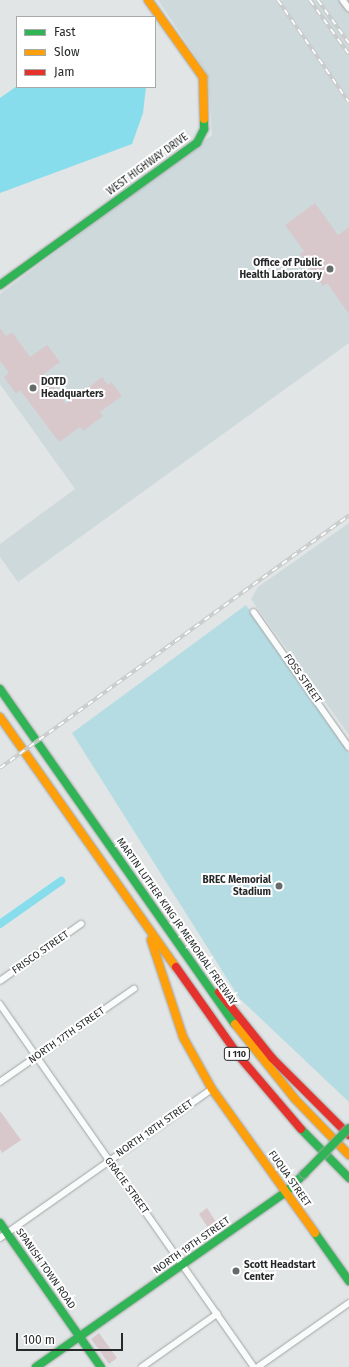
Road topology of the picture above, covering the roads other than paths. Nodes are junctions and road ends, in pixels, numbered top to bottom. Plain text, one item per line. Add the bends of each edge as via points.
1 (148, 0) edge
2 (343, 0) edge
3 (349, 8) edge
4 (0, 285) edge
5 (254, 612) dead end
6 (1, 690) edge
7 (0, 717) edge
8 (349, 748) edge
9 (140, 918) junction
10 (81, 924) dead end
11 (206, 980) junction
12 (0, 981) edge
13 (134, 989) dead end
14 (0, 1004) edge
15 (2, 1011) edge
16 (37, 1056) junction
17 (0, 1082) edge
18 (212, 1089) junction
19 (349, 1128) edge
20 (349, 1133) edge
21 (349, 1155) edge
22 (108, 1162) junction
23 (349, 1178) edge
24 (286, 1192) junction
25 (0, 1223) edge
26 (3, 1235) edge
27 (183, 1264) junction
28 (349, 1281) edge
29 (349, 1303) edge
30 (217, 1314) junction
31 (80, 1336) junction
32 (36, 1367) edge
33 (101, 1367) edge
34 (142, 1367) edge
35 (254, 1367) edge
36 (258, 1367) edge

1 - 4 main road, WEST HIGHWAY DRIVE via 203,77 205,107 201,135 197,142
2 - 3 street
5 - 8 street, FOSS STREET
6 - 11 main road, MARTIN LUTHER KING JR MEMORIAL FREEWAY / I 110
7 - 9 main road, I 110
9 - 18 main road, FUQUA STREET via 160,966 183,1037
9 - 23 main road, I 110 via 249,1070 301,1130
10 - 12 street, FRISCO STREET
11 - 20 main road via 230,1003 272,1058
11 - 21 main road, MARTIN LUTHER KING JR MEMORIAL FREEWAY / I 110 via 261,1059
13 - 16 street, NORTH 17TH STREET
14 - 15 street, GRACIE STREET
15 - 16 street, GRACIE STREET
16 - 17 street, NORTH 17TH STREET
16 - 22 street, GRACIE STREET
18 - 22 street, NORTH 18TH STREET
18 - 24 main road, FUQUA STREET
19 - 24 main road, NORTH 19TH STREET, bridge
22 - 26 street, NORTH 18TH STREET
22 - 27 street, GRACIE STREET
24 - 27 main road, NORTH 19TH STREET
24 - 28 main road, FUQUA STREET
25 - 26 main road, SPANISH TOWN ROAD
26 - 31 main road, SPANISH TOWN ROAD
27 - 30 street, GRACIE STREET
27 - 31 main road, NORTH 19TH STREET
29 - 36 street
30 - 34 street
30 - 35 street, GRACIE STREET
31 - 32 main road, NORTH 19TH STREET
31 - 33 main road, SPANISH TOWN ROAD

